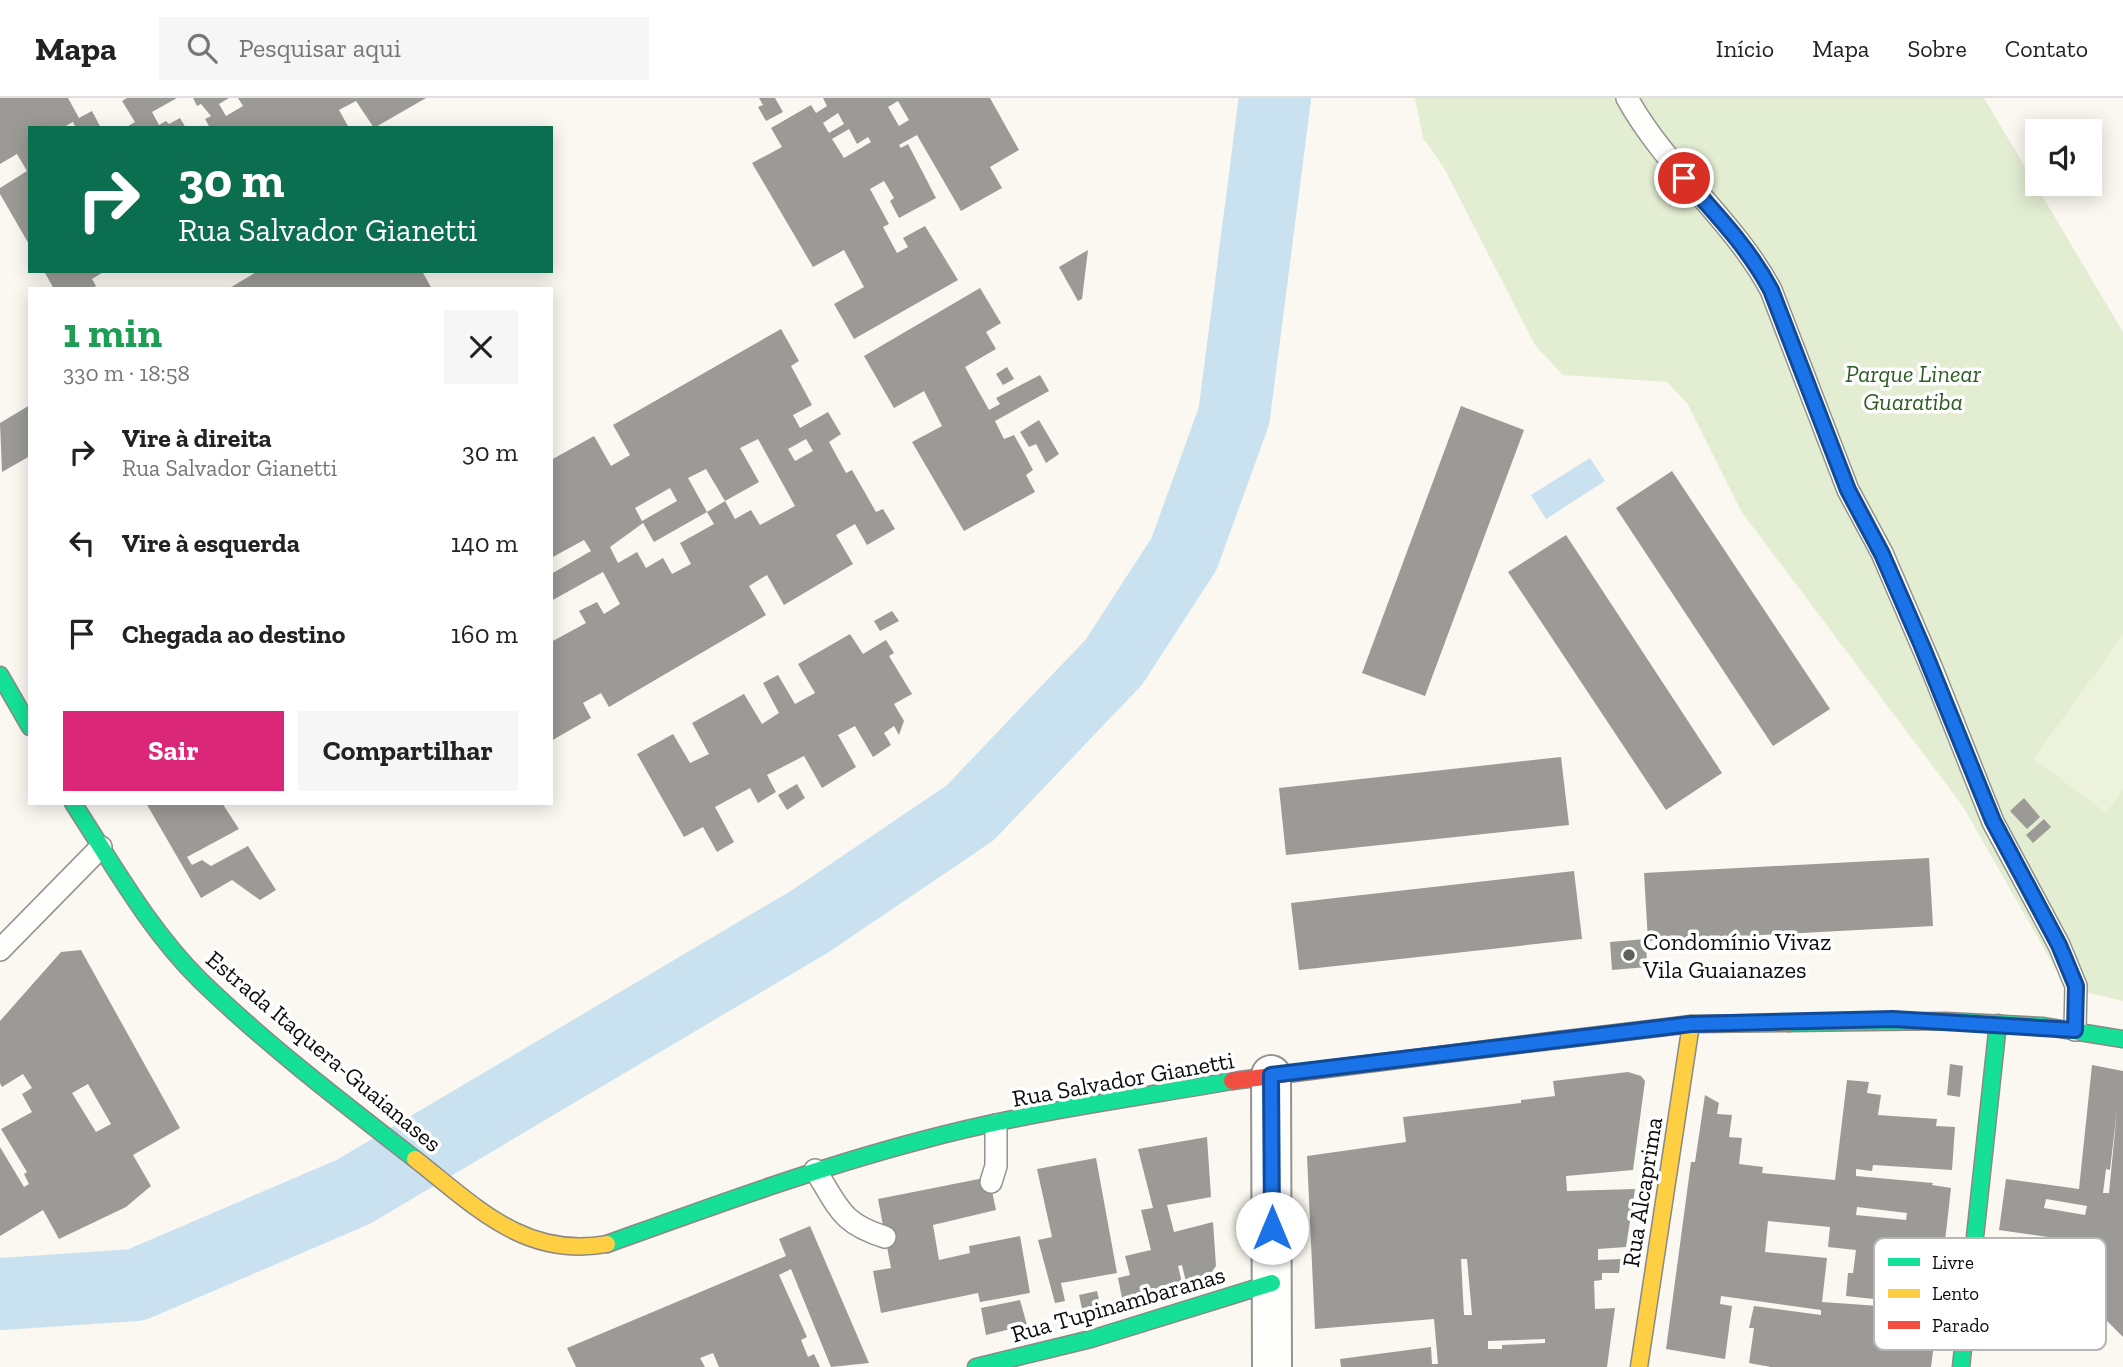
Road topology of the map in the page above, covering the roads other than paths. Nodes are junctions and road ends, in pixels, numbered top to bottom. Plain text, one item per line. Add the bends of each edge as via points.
1 (1627, 98) edge
2 (0, 675) edge
3 (28, 724) edge
4 (74, 805) edge
5 (101, 846) junction
6 (0, 950) edge
7 (1998, 1023) junction
8 (1691, 1024) junction
9 (2075, 1030) junction
10 (2123, 1039) edge
11 (1271, 1075) junction
12 (996, 1125) junction
13 (815, 1170) junction
14 (991, 1182) dead end
15 (885, 1237) dead end
16 (524, 1238) joint
17 (1975, 1238) edge
18 (1272, 1283) junction
19 (976, 1367) edge
20 (1272, 1367) edge
21 (1639, 1367) edge

1 - 9 lane via 1673,166 1755,261 1771,290 1848,490 1904,605 1993,821 2076,986
2 - 3 main road
4 - 5 main road, Estrada Itaquera-Guaianases
5 - 6 lane
5 - 16 main road, Estrada Itaquera-Guaianases via 146,915 200,980 348,1107 482,1212
7 - 8 main road, Rua Salvador Gianetti via 1893,1019
7 - 9 main road, Rua Salvador Gianetti
7 - 17 main road
8 - 11 main road, Rua Salvador Gianetti
8 - 21 main road, Rua Alcaprima
9 - 10 main road, Rua Salvador Gianetti
11 - 12 main road, Rua Salvador Gianetti
11 - 18 street
12 - 13 main road, Rua Salvador Gianetti
12 - 14 lane via 996,1166
13 - 15 lane via 847,1221
13 - 16 main road, Rua Salvador Gianetti via 605,1245 563,1248
18 - 19 main road, Rua Tupinambaranas via 1091,1339
18 - 20 street

